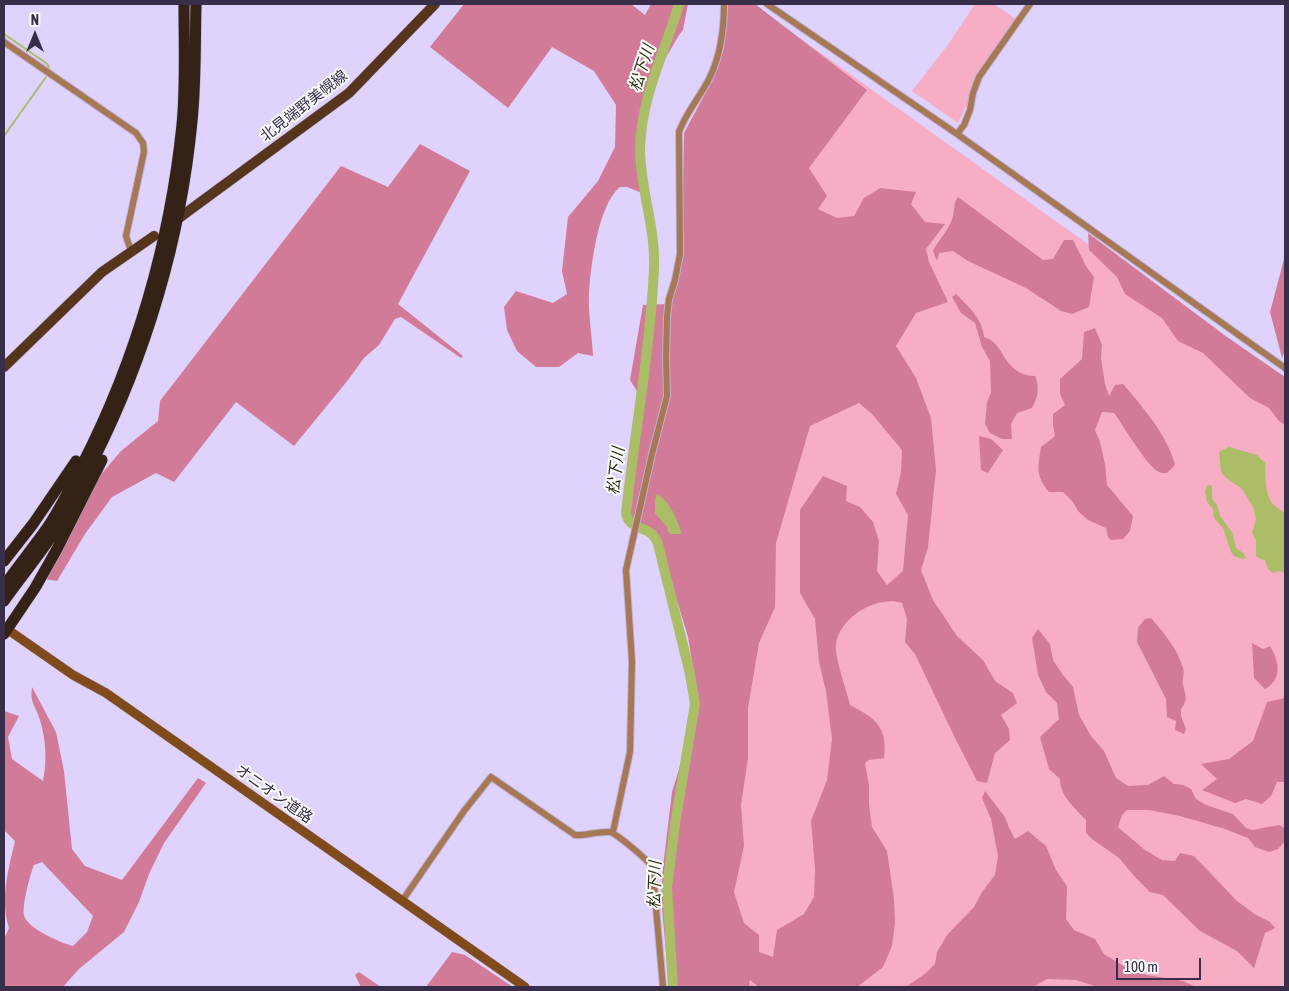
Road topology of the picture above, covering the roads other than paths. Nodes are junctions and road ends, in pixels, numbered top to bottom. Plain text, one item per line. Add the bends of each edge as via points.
1 (184, 4) edge
2 (196, 4) edge
3 (435, 4) edge
4 (724, 4) edge
5 (767, 4) edge
6 (1030, 4) edge
7 (4, 42) edge
8 (957, 134) junction
9 (179, 218) dead end
10 (154, 236) dead end
11 (131, 251) junction
12 (142, 345) junction
13 (4, 366) edge
14 (1285, 368) edge
15 (112, 401) junction
16 (4, 561) edge
17 (4, 586) edge
18 (4, 601) edge
19 (5, 630) edge
20 (613, 832) junction
21 (402, 900) junction
22 (525, 987) edge
23 (664, 987) edge

1 - 15 highway via 182,122 176,173 160,252 126,366
2 - 12 highway via 192,119 180,200 157,300
3 - 9 main road, 北見端野美幌線 via 349,93
4 - 20 street via 720,51 710,78 679,132 680,254 667,317 668,396 626,570 632,662 630,752
5 - 8 street
6 - 8 street via 979,77 970,110
7 - 11 street via 136,134 143,143 144,152 126,236
8 - 14 street
10 - 11 main road
11 - 13 main road via 102,272
12 - 18 highway via 115,417 79,489 53,534
12 - 19 highway via 119,419 92,482 57,549
15 - 16 highway via 68,475
15 - 17 highway via 48,528
19 - 21 street, オニオン道路 via 106,694
20 - 21 street via 575,835 491,777
20 - 23 street via 651,866
21 - 22 street, オニオン道路

